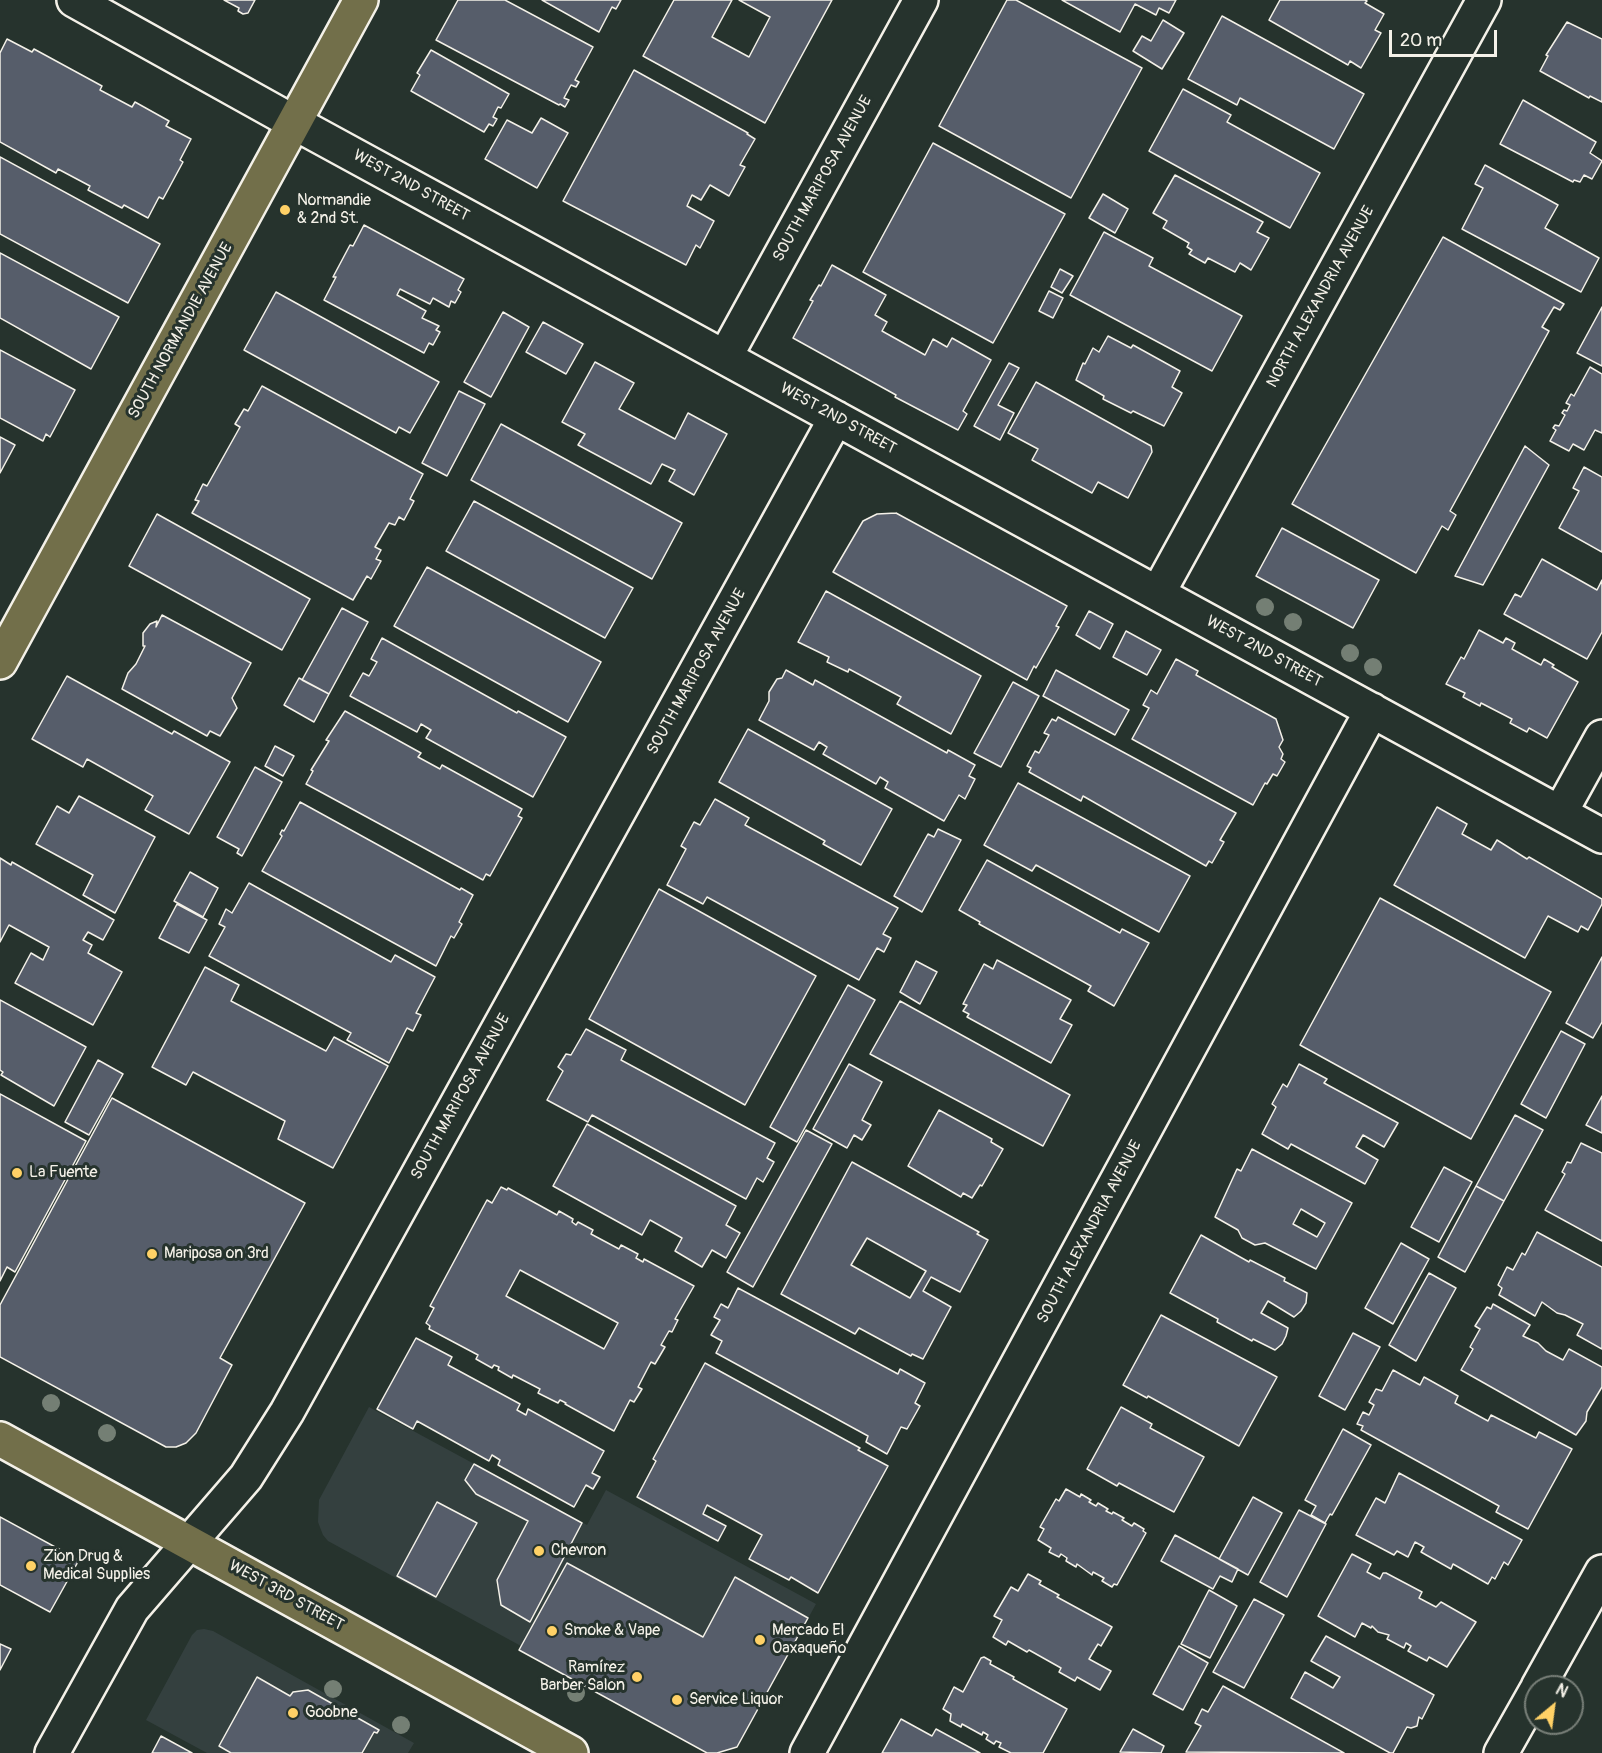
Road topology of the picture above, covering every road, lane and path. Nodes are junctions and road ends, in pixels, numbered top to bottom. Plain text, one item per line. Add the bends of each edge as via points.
1 (74, 0) edge
2 (362, 0) edge
3 (921, 0) edge
4 (1484, 0) edge
5 (295, 123) junction
6 (725, 357) junction
7 (836, 418) junction
8 (1158, 593) junction
9 (0, 662) edge
10 (1372, 710) junction
11 (1602, 737) edge
12 (1560, 813) junction
13 (1602, 836) edge
14 (0, 1439) edge
15 (189, 1544) junction
16 (1602, 1572) edge
17 (1545, 1675) edge
18 (1524, 1712) edge
19 (52, 1753) edge
20 (571, 1753) edge
21 (807, 1753) edge
22 (1501, 1753) edge

1 - 5 street, WEST 2ND STREET
2 - 5 main road, SOUTH NORMANDIE AVENUE
3 - 6 street, SOUTH MARIPOSA AVENUE
4 - 8 street, NORTH ALEXANDRIA AVENUE
5 - 6 street, WEST 2ND STREET
5 - 9 main road, SOUTH NORMANDIE AVENUE
6 - 7 street, WEST 2ND STREET
7 - 8 street, WEST 2ND STREET
7 - 15 street, SOUTH MARIPOSA AVENUE via 287,1412 246,1477
8 - 10 street, WEST 2ND STREET
10 - 12 street, WEST 2ND STREET
10 - 21 street, SOUTH ALEXANDRIA AVENUE
11 - 12 street
12 - 13 street, WEST 2ND STREET
14 - 15 main road, WEST 3RD STREET
15 - 19 street, SOUTH MARIPOSA AVENUE via 132,1609
15 - 20 main road, WEST 3RD STREET
16 - 17 street
18 - 22 street

